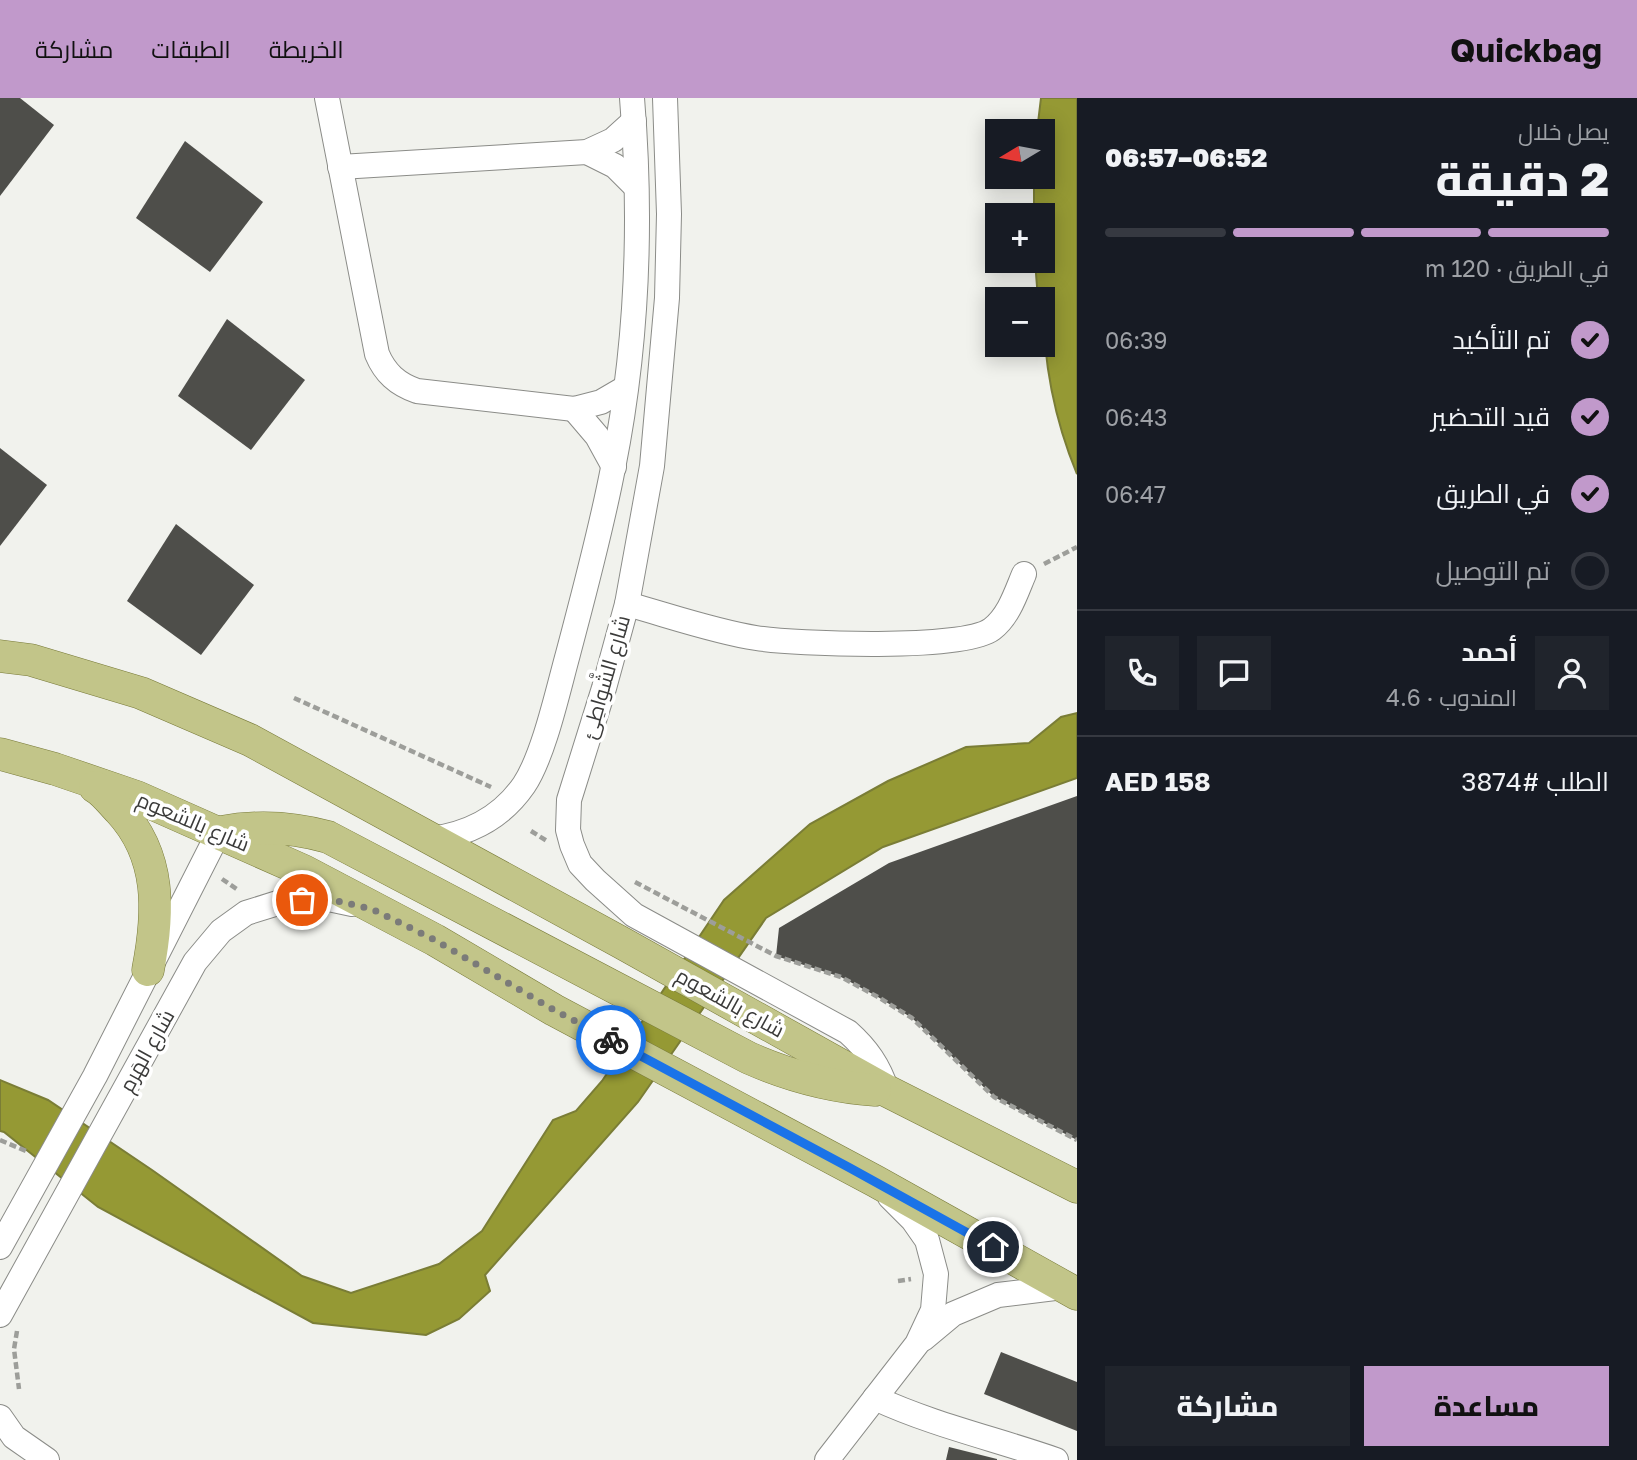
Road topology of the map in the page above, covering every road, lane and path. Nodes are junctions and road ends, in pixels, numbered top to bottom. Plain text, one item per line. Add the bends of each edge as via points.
1 (327, 98) edge
2 (665, 98) edge
3 (633, 110) edge
4 (587, 152) junction
5 (340, 167) junction
6 (636, 187) junction
7 (625, 388) junction
8 (575, 409) junction
9 (614, 467) junction
10 (1077, 547) edge
11 (1024, 575) joint
12 (627, 604) junction
13 (0, 656) edge
14 (293, 698) dead end
15 (0, 754) edge
16 (55, 769) junction
17 (491, 786) dead end
18 (219, 832) junction
19 (431, 839) junction
20 (634, 881) dead end
21 (372, 909) junction
22 (628, 929) junction
23 (148, 970) junction
24 (887, 1091) junction
25 (0, 1140) edge
26 (1077, 1140) edge
27 (26, 1151) dead end
28 (874, 1181) junction
29 (1077, 1187) edge
30 (0, 1247) edge
31 (912, 1279) dead end
32 (898, 1281) dead end
33 (1070, 1291) edge
34 (9, 1321) edge
35 (917, 1344) junction
36 (19, 1389) dead end
37 (875, 1398) junction
38 (0, 1417) edge
39 (7, 1439) edge
40 (47, 1460) edge
41 (827, 1460) edge
42 (1056, 1460) edge

1 - 5 street
2 - 12 street, شارع الشَّواطِئ via 669,214 661,382 652,466
3 - 4 street, شارع الشَّواطِئ via 613,140
3 - 6 street, شارع الشَّواطِئ
4 - 5 street
4 - 6 street via 615,166
5 - 8 street via 377,354 388,373 417,391
6 - 7 street, شارع الشَّواطِئ
7 - 8 street via 601,402
7 - 9 street, شارع الشَّواطِئ
8 - 9 street
9 - 19 street, شارع الشَّواطِئ via 581,605 532,770 517,794 494,816 464,832
10 - 11 path
11 - 12 street via 1010,609 992,630 947,642 797,643 753,638
12 - 22 street, شارع الشَّواطِئ via 567,815 580,864
13 - 19 main road, شارع بالشعوم via 31,660 141,693 250,740
14 - 17 path
15 - 16 main road, شارع بالشعوم
16 - 18 main road, شارع بالشعوم
16 - 23 main road via 99,788 141,840 151,866 155,898
18 - 21 main road, شارع بالشعوم
18 - 23 street, شارع الهَرم
18 - 24 main road via 273,827 328,836 749,1058 803,1079
19 - 22 main road, شارع بالشعوم
20 - 26 path via 776,956 841,977 889,1004 912,1018 994,1097
21 - 28 main road, شارع بالشعوم
21 - 34 street, شارع الهَرم via 324,898 281,902 246,913 221,931 195,962 18,1280
22 - 24 main road, شارع بالشعوم via 777,1029
22 - 24 street, شارع الشَّواطِئ via 786,997 848,1032 881,1074
23 - 30 street, شارع الهَرم
24 - 29 main road, شارع بالشعوم
25 - 27 path
28 - 33 main road, شارع بالشعوم
28 - 35 street via 927,1240 936,1274 933,1310
31 - 32 path
33 - 35 street via 998,1295 953,1314
34 - 36 path
35 - 37 street
37 - 41 street
37 - 42 street
38 - 39 street
39 - 40 street

